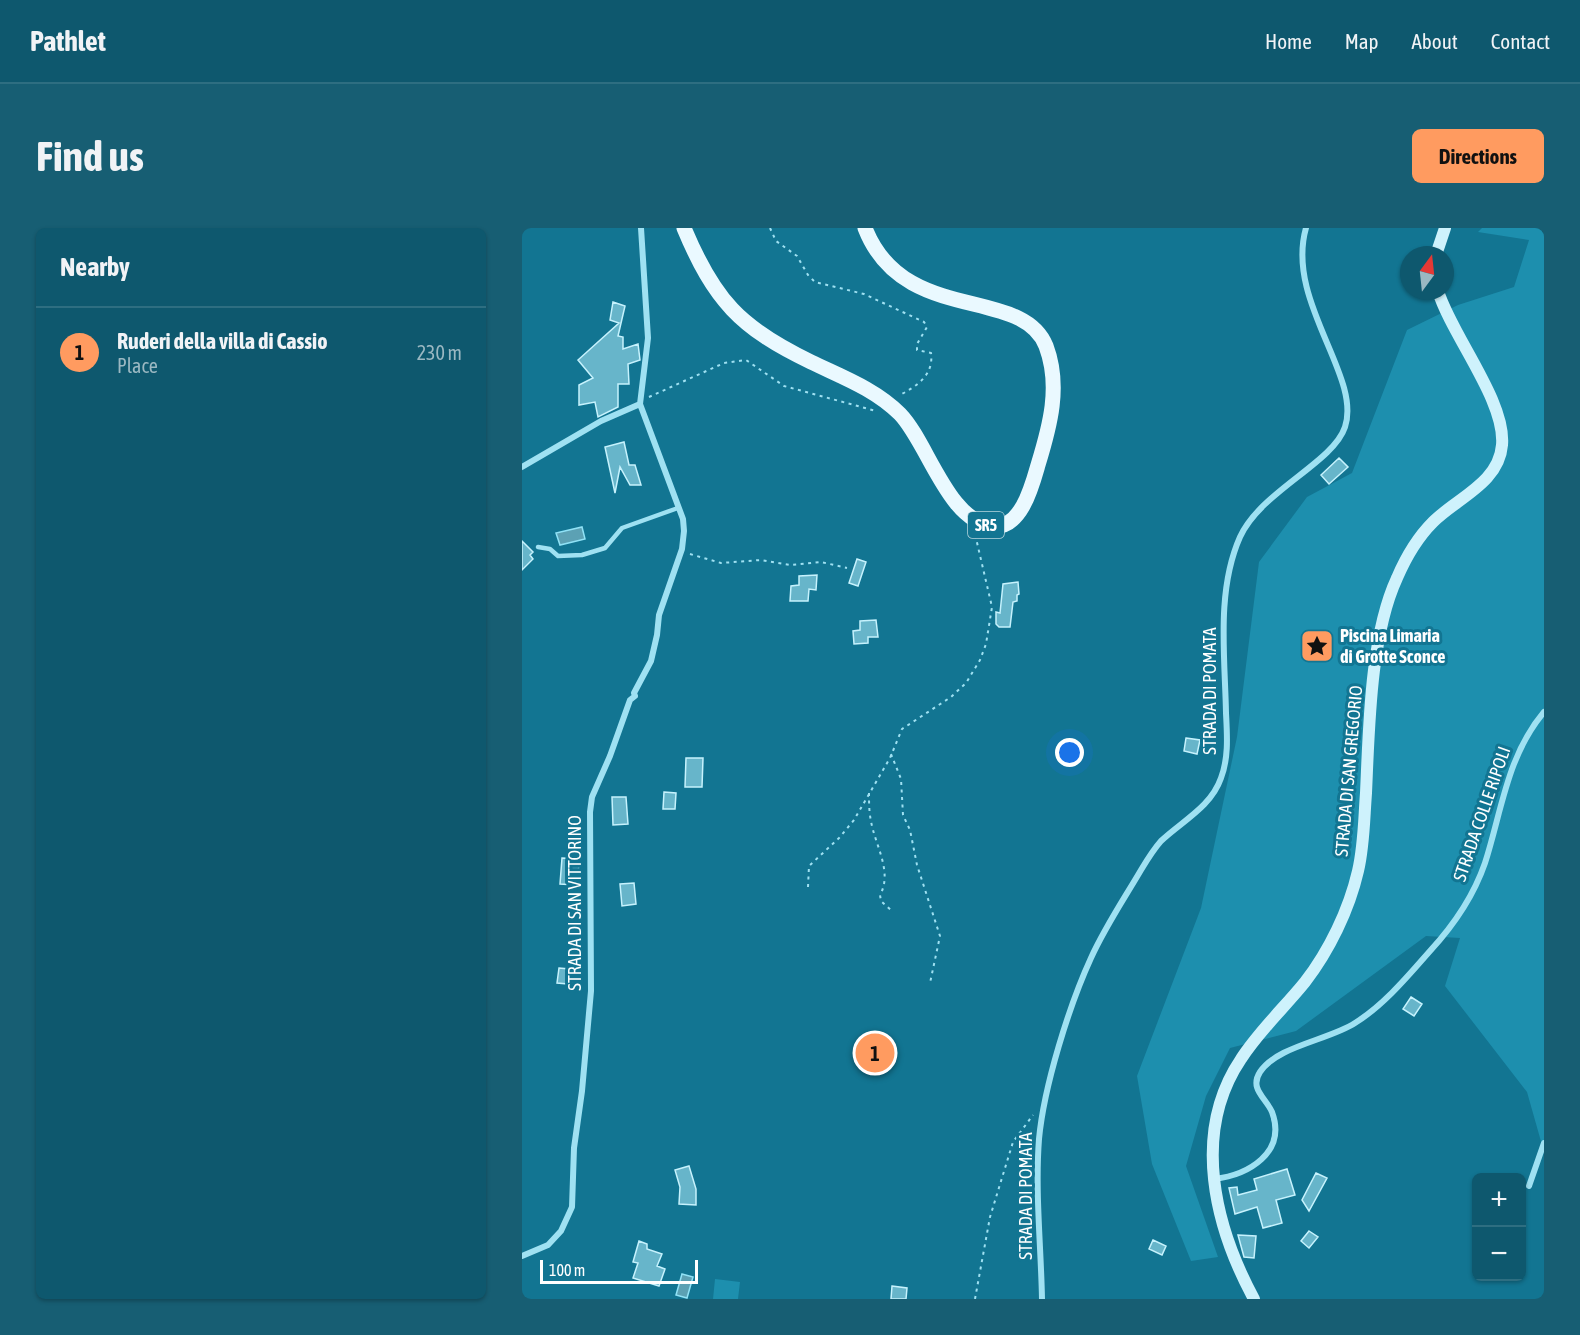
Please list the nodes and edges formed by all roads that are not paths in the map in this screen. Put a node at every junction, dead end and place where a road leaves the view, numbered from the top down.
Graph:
1 (640, 228) edge
2 (684, 228) edge
3 (866, 228) edge
4 (1306, 228) edge
5 (1445, 228) edge
6 (1439, 246) edge
7 (1442, 300) edge
8 (641, 402) junction
9 (522, 467) edge
10 (678, 508) junction
11 (538, 547) dead end
12 (1544, 712) edge
13 (1544, 1143) edge
14 (1214, 1179) junction
15 (1529, 1186) dead end
16 (522, 1256) edge
17 (1042, 1299) edge
18 (1254, 1299) edge

1 - 8 street, STRADA DI SAN VITTORINO
2 - 3 main road, SR5
4 - 17 street, STRADA DI POMATA
5 - 6 street
7 - 14 street, STRADA DI SAN GREGORIO
8 - 9 street
8 - 10 street, STRADA DI SAN VITTORINO
10 - 11 lane
10 - 16 street, STRADA DI SAN VITTORINO
12 - 14 street, STRADA COLLE RIPOLI
13 - 15 street
14 - 18 street, STRADA DI SAN GREGORIO

